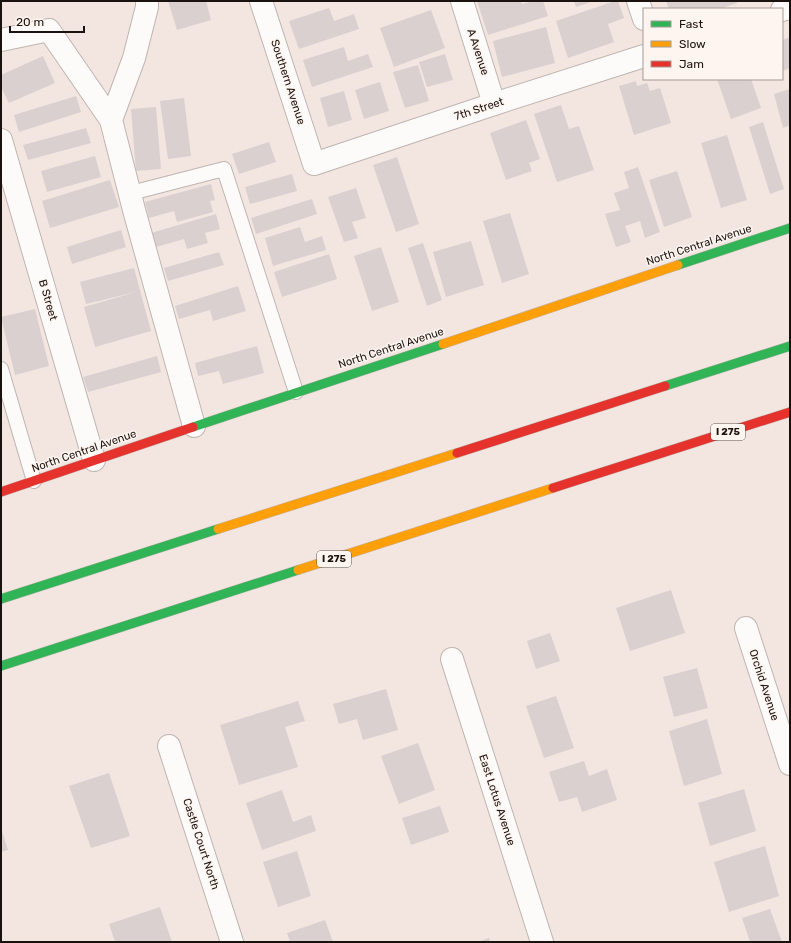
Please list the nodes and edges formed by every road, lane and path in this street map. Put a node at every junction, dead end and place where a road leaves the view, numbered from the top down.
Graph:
1 (147, 1) edge
2 (261, 1) edge
3 (462, 1) edge
4 (638, 1) edge
5 (643, 16) edge
6 (1, 40) edge
7 (643, 56) edge
8 (494, 104) junction
9 (111, 120) junction
10 (1, 140) edge
11 (314, 164) joint
12 (131, 193) junction
13 (790, 228) edge
14 (790, 346) edge
15 (1, 369) edge
16 (296, 392) junction
17 (790, 412) edge
18 (194, 426) junction
19 (94, 460) junction
20 (34, 481) junction
21 (1, 492) edge
22 (1, 598) edge
23 (746, 628) dead end
24 (452, 659) dead end
25 (1, 666) edge
26 (169, 746) dead end
27 (790, 764) edge
28 (232, 942) edge
29 (542, 942) edge

1 - 9 street
2 - 11 street, Southern Avenue
3 - 8 street, A Avenue
4 - 5 street
6 - 9 street
7 - 8 street, 7th Street
8 - 11 street, 7th Street
9 - 12 street
10 - 19 street, B Street
12 - 16 lane
12 - 18 street
13 - 16 main road, North Central Avenue
14 - 22 main road
15 - 20 lane
16 - 18 main road, North Central Avenue
17 - 25 main road, I 275
18 - 19 main road, North Central Avenue
19 - 20 main road, North Central Avenue
20 - 21 main road, North Central Avenue
23 - 27 street, Orchid Avenue
24 - 29 street, East Lotus Avenue
26 - 28 street, Castle Court North

